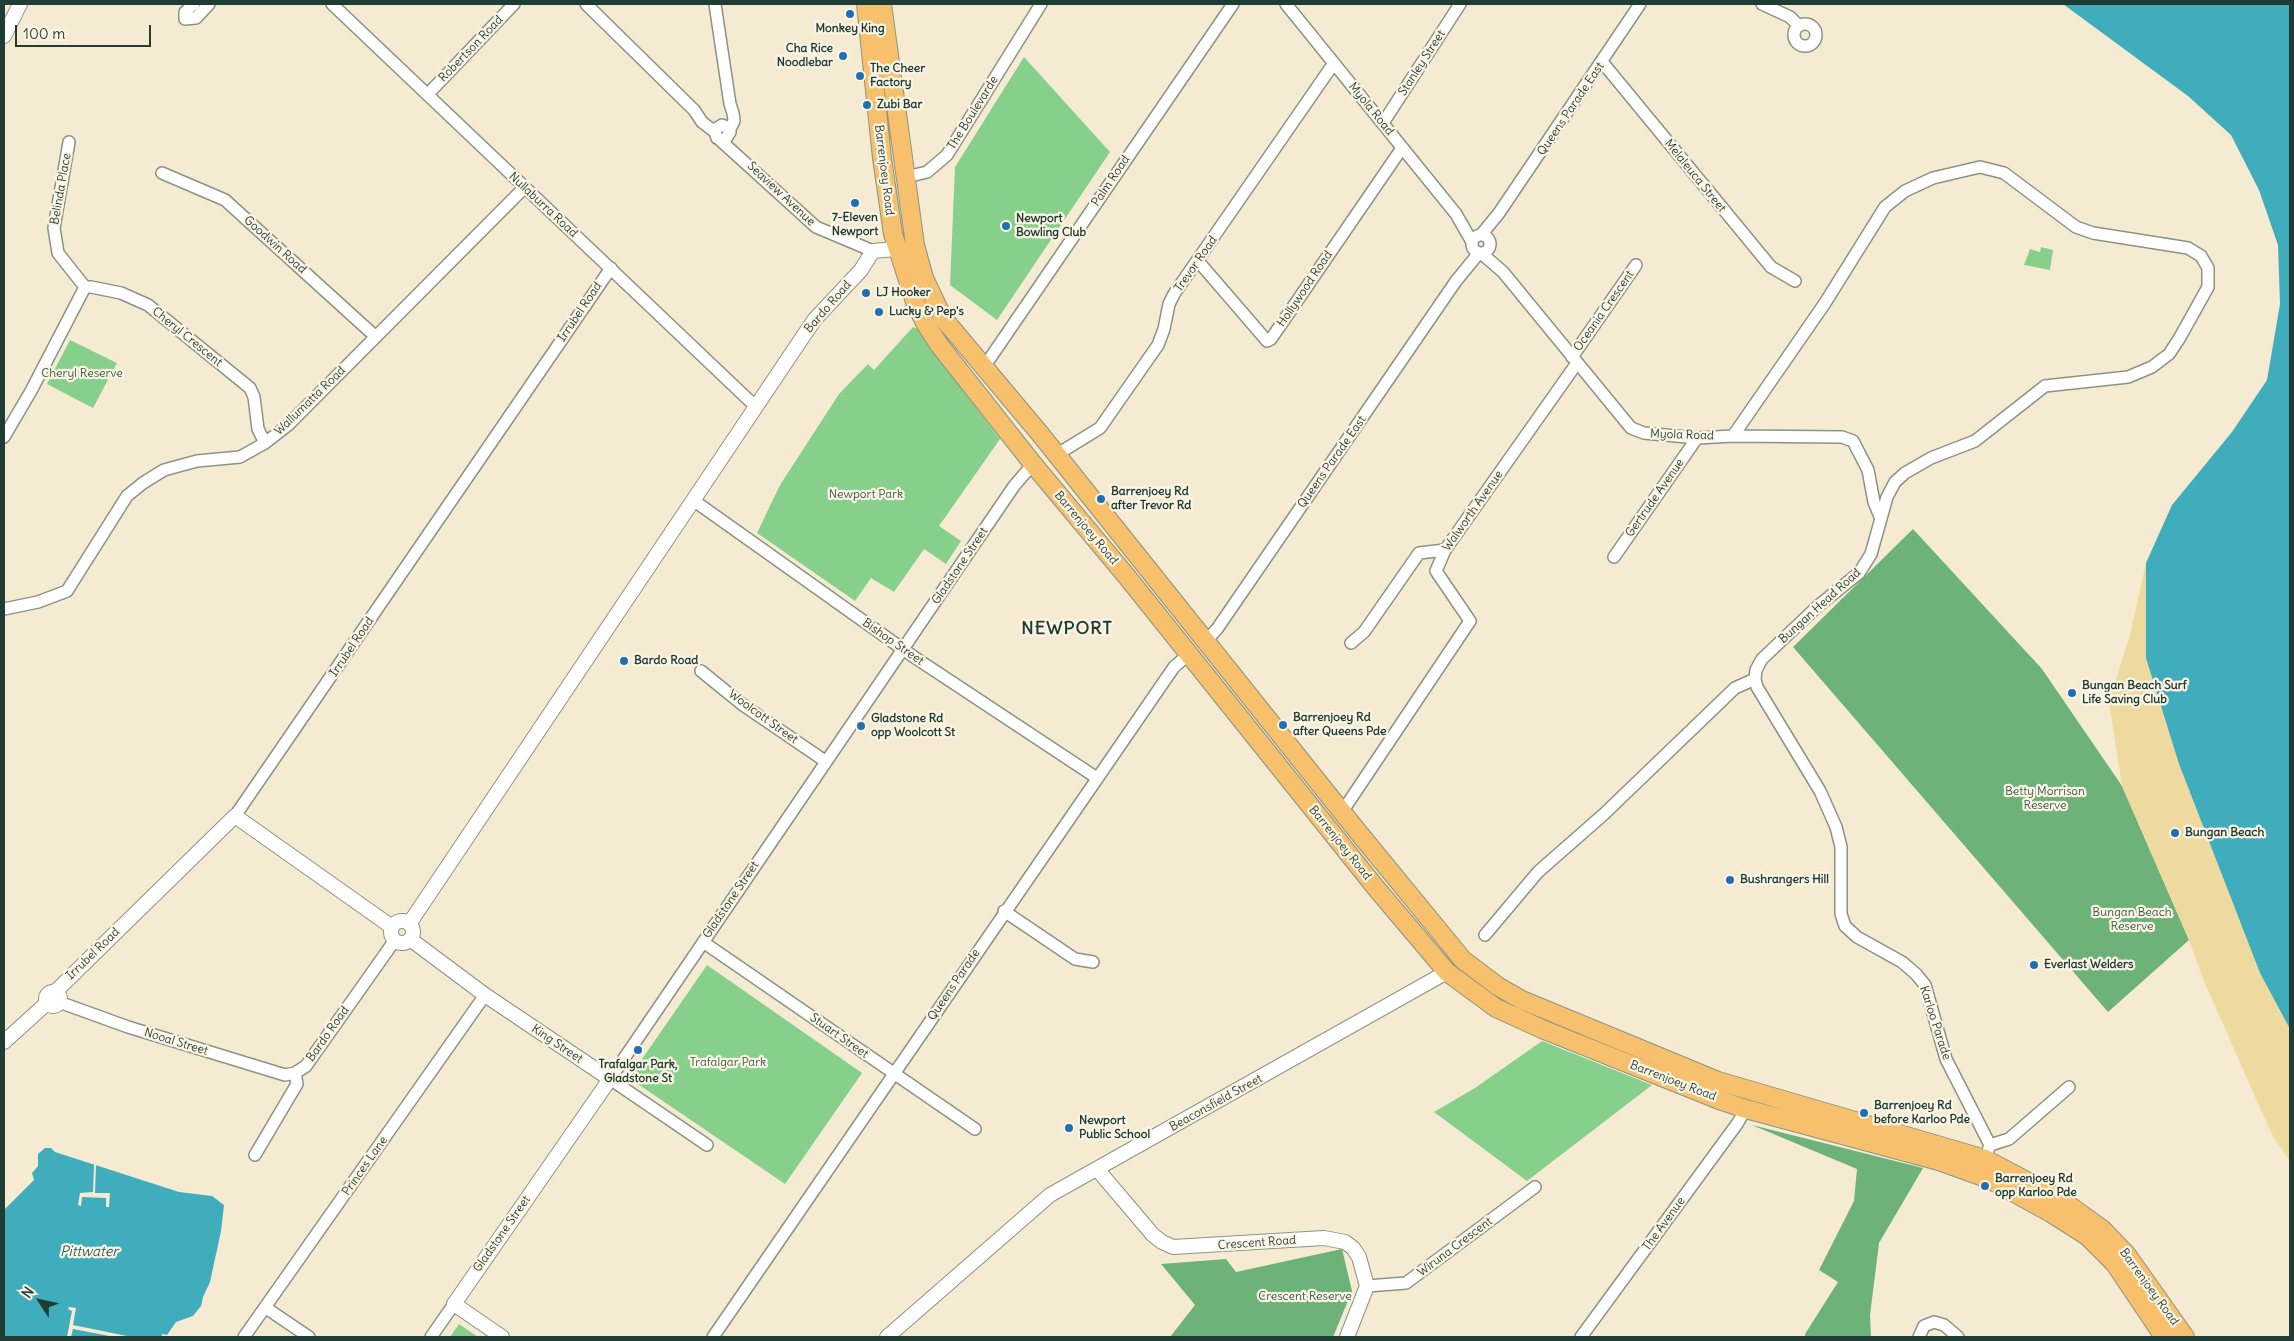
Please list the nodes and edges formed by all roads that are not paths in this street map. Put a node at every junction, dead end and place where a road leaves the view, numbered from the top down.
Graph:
1 (20, 4) edge
2 (194, 4) edge
3 (209, 4) edge
4 (332, 4) edge
5 (514, 4) edge
6 (586, 4) edge
7 (715, 4) edge
8 (866, 4) edge
9 (882, 4) edge
10 (1027, 4) edge
11 (1041, 4) edge
12 (1233, 4) edge
13 (1286, 4) edge
14 (1460, 4) edge
15 (1640, 4) edge
16 (1762, 4) edge
17 (1034, 14) junction
18 (1799, 26) dead end
19 (4, 36) edge
20 (1334, 63) junction
21 (1602, 63) junction
22 (428, 94) junction
23 (1383, 123) junction
24 (722, 132) junction
25 (70, 142) dead end
26 (1402, 148) junction
27 (882, 158) junction
28 (162, 173) dead end
29 (906, 177) junction
30 (524, 188) junction
31 (887, 197) junction
32 (915, 245) junction
33 (1481, 245) junction
34 (896, 249) junction
35 (872, 251) junction
36 (1198, 261) junction
37 (1636, 265) dead end
38 (611, 268) junction
39 (1795, 281) dead end
40 (86, 287) junction
41 (376, 337) junction
42 (1574, 360) junction
43 (984, 366) junction
44 (968, 380) junction
45 (756, 406) junction
46 (1733, 436) junction
47 (4, 438) edge
48 (1697, 438) junction
49 (265, 442) junction
50 (1056, 455) junction
51 (1033, 464) junction
52 (693, 500) junction
53 (1881, 519) junction
54 (1445, 550) junction
55 (1614, 558) dead end
56 (4, 609) edge
57 (1205, 642) junction
58 (1351, 643) dead end
59 (904, 649) junction
60 (1189, 654) junction
61 (701, 671) dead end
62 (1755, 679) junction
63 (825, 761) junction
64 (1097, 778) junction
65 (1342, 812) junction
66 (235, 816) junction
67 (1004, 911) junction
68 (410, 924) junction
69 (394, 933) junction
70 (1485, 935) dead end
71 (410, 939) junction
72 (703, 942) junction
73 (1464, 960) junction
74 (1093, 962) dead end
75 (1447, 972) junction
76 (485, 995) junction
77 (54, 999) junction
78 (4, 1042) edge
79 (295, 1073) junction
80 (894, 1074) junction
81 (610, 1079) junction
82 (2069, 1086) dead end
83 (1746, 1109) junction
84 (975, 1129) dead end
85 (707, 1145) dead end
86 (1988, 1152) junction
87 (255, 1155) dead end
88 (1097, 1169) junction
89 (1989, 1179) junction
90 (1535, 1187) dead end
91 (1367, 1286) junction
92 (454, 1304) junction
93 (266, 1308) junction
94 (244, 1337) edge
95 (309, 1337) edge
96 (431, 1337) edge
97 (502, 1337) edge
98 (712, 1337) edge
99 (887, 1337) edge
100 (1347, 1337) edge
101 (1581, 1337) edge
102 (1919, 1337) edge
103 (1958, 1337) edge
104 (2164, 1337) edge
105 (2185, 1337) edge

1 - 19 street
2 - 3 street
4 - 22 street, Nullaburra Road
5 - 22 street, Robertson Road
6 - 24 street, Seaview Avenue
7 - 24 street
8 - 27 main road, Barrenjoey Road
9 - 29 main road, Barrenjoey Road
10 - 17 street
11 - 17 street, The Boulevarde
12 - 43 street, Palm Road
13 - 20 street, Myola Road
14 - 23 street, Stanley Street
15 - 21 street, Queens Parade East
16 - 18 street
17 - 29 street, The Boulevarde
20 - 23 street, Myola Road
20 - 36 street, Trevor Road
21 - 33 street, Queens Parade East
21 - 39 street, Melaleuca Street
22 - 30 street, Nullaburra Road
23 - 26 street, Myola Road
24 - 35 street, Seaview Avenue
25 - 40 street, Belinda Place
26 - 33 street, Myola Road
26 - 36 street, Hollywood Road
27 - 29 main road
27 - 31 main road, Barrenjoey Road
28 - 41 street, Goodwin Road
29 - 31 main road
29 - 32 main road, Barrenjoey Road
30 - 38 street, Nullaburra Road
30 - 41 street, Wallumatta Road
31 - 34 main road, Barrenjoey Road
32 - 34 main road
32 - 43 main road, Barrenjoey Road
33 - 42 street, Myola Road
33 - 57 street, Queens Parade East
34 - 35 street
34 - 44 main road, Barrenjoey Road
35 - 45 street, Bardo Road
36 - 50 street, Trevor Road
37 - 42 street, Oceania Crescent
38 - 45 street, Nullaburra Road
38 - 66 street, Irrubel Road
40 - 47 street
40 - 49 street, Cheryl Crescent
41 - 49 street, Wallumatta Road
42 - 48 street, Myola Road
42 - 54 street, Walworth Avenue
43 - 44 main road, Palm Road
43 - 50 main road, Barrenjoey Road
44 - 51 main road, Barrenjoey Road
45 - 52 street, Bardo Road
46 - 48 street, Myola Road
46 - 53 street, Myola Road
46 - 53 street, Bungan Head Road
48 - 55 street, Gertrude Avenue
49 - 56 street, Wallumatta Road
50 - 51 main road
50 - 57 main road, Barrenjoey Road
51 - 59 street, Gladstone Street
51 - 60 main road, Barrenjoey Road
52 - 59 street, Bishop Street
52 - 68 street, Bardo Road
53 - 62 street, Bungan Head Road
54 - 58 street
54 - 65 street, Walworth Avenue
57 - 60 main road, Queens Parade
57 - 65 main road, Barrenjoey Road
59 - 63 street, Gladstone Street
59 - 64 street, Bishop Street
60 - 64 street, Queens Parade
60 - 75 main road, Barrenjoey Road
61 - 63 street, Woolcott Street
62 - 70 street
62 - 86 street, Karloo Parade
63 - 72 street, Gladstone Street
64 - 67 street, Queens Parade
65 - 73 main road, Barrenjoey Road
66 - 69 street
66 - 77 street, Irrubel Road
67 - 74 street
67 - 80 street, Queens Parade
68 - 69 street
68 - 71 street
69 - 71 street
69 - 79 street, Bardo Road
71 - 76 street, King Street
72 - 80 street, Stuart Street
72 - 81 street, Gladstone Street
73 - 75 main road, Beaconsfield Street
73 - 86 main road, Barrenjoey Road
75 - 83 main road, Barrenjoey Road
75 - 88 street, Beaconsfield Street
76 - 81 street, King Street
76 - 93 street, Princes Lane
77 - 78 street, Irrubel Road
77 - 79 street, Nooal Street
79 - 87 street
80 - 84 street, Stuart Street
80 - 98 street, Queens Parade
81 - 85 street, King Street
81 - 92 street, Gladstone Street
82 - 86 street
83 - 89 main road, Barrenjoey Road
83 - 101 street, The Avenue
86 - 89 main road, Karloo Parade
86 - 105 main road, Barrenjoey Road
88 - 91 street, Crescent Road
88 - 99 street, Beaconsfield Street
89 - 104 main road, Barrenjoey Road
90 - 91 street, Wiruna Crescent
91 - 100 street
92 - 96 street, Gladstone Street
92 - 97 street
93 - 94 street, Princes Lane
93 - 95 street
102 - 103 street

